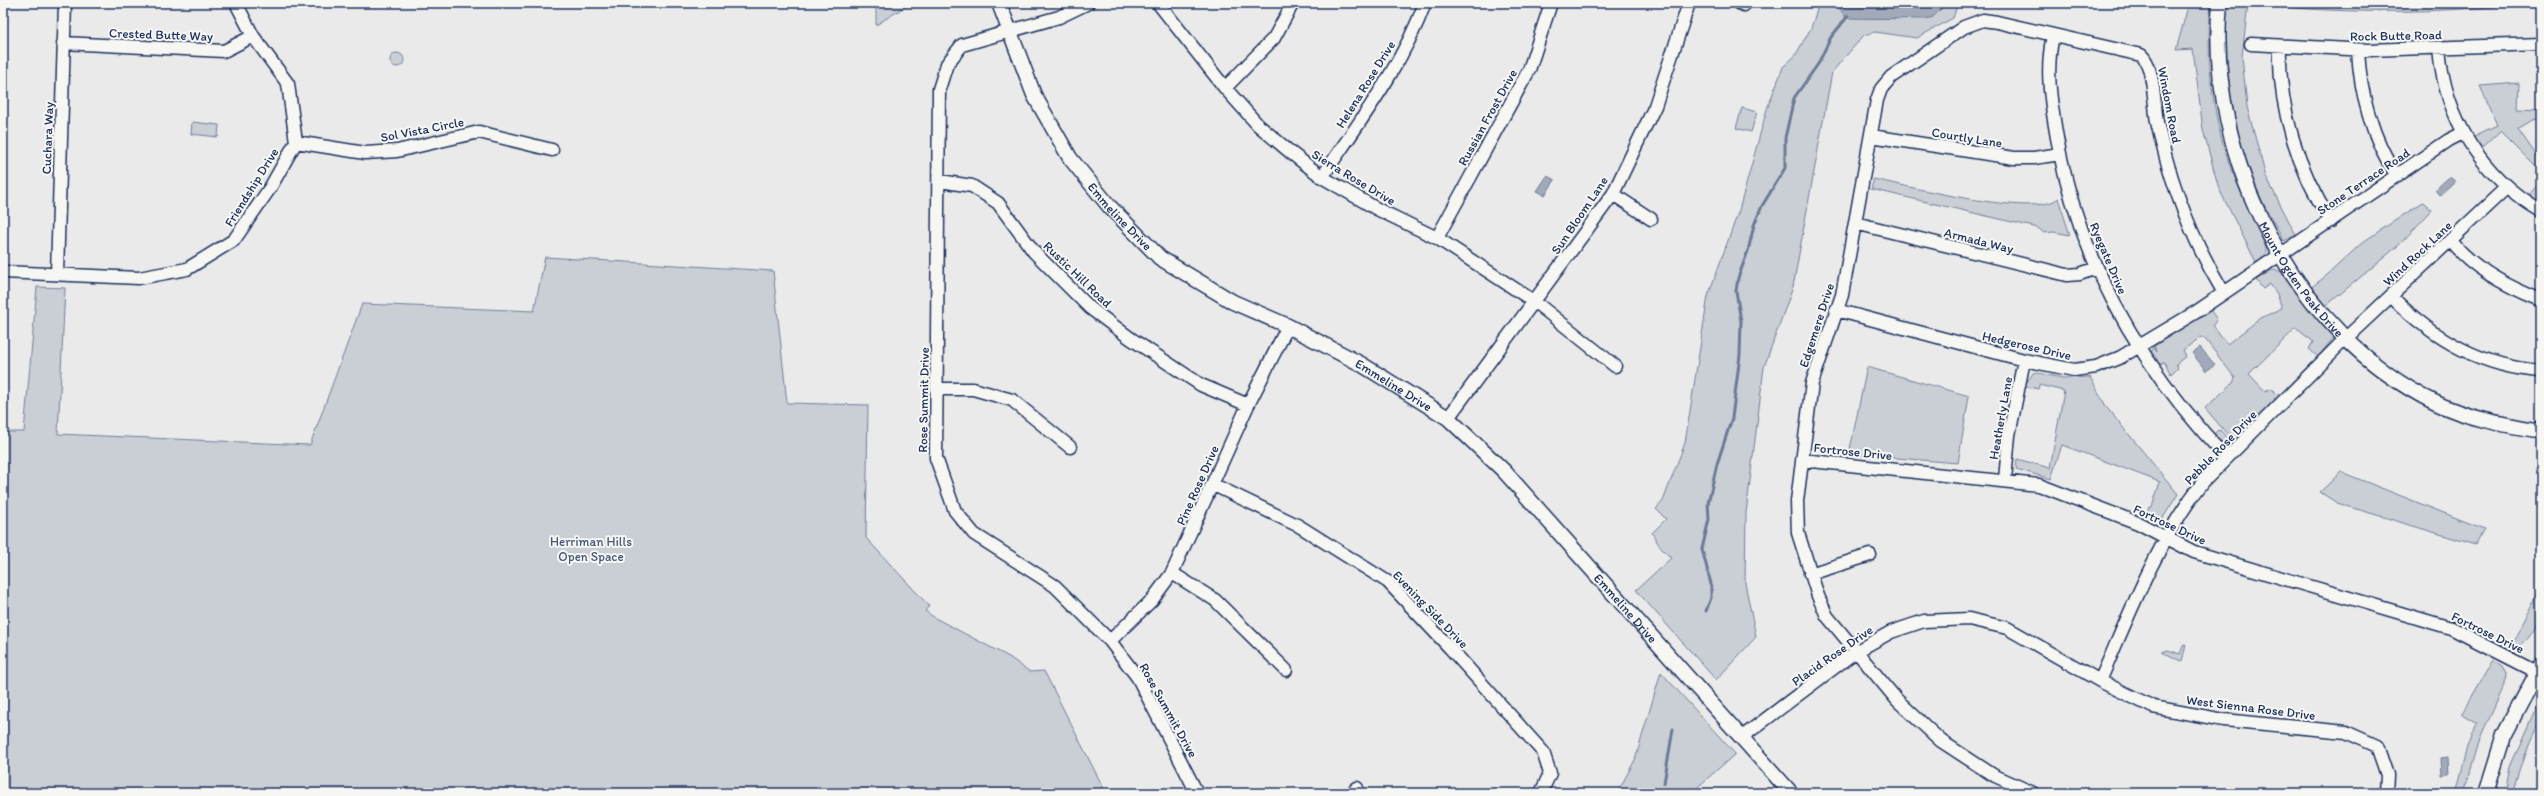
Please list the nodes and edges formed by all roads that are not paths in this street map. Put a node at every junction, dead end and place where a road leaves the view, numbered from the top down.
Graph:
1 (65, 3) edge
2 (236, 3) edge
3 (999, 3) edge
4 (1088, 3) edge
5 (1158, 3) edge
6 (1293, 3) edge
7 (1425, 3) edge
8 (1551, 3) edge
9 (1689, 3) edge
10 (2220, 3) edge
11 (1979, 21) joint
12 (1008, 30) junction
13 (254, 36) junction
14 (2053, 36) junction
15 (64, 43) junction
16 (2251, 44) dead end
17 (2541, 44) edge
18 (2280, 47) junction
19 (2439, 48) junction
20 (2358, 50) junction
21 (1225, 88) junction
22 (2463, 133) junction
23 (1871, 136) junction
24 (296, 142) junction
25 (552, 150) dead end
26 (2060, 154) junction
27 (2397, 176) junction
28 (1322, 177) junction
29 (940, 181) junction
30 (2507, 187) junction
31 (1613, 194) junction
32 (2541, 211) edge
33 (1651, 219) dead end
34 (2331, 221) junction
35 (1855, 223) junction
36 (1437, 238) junction
37 (2451, 241) junction
38 (2281, 255) junction
39 (2096, 268) junction
40 (3, 272) edge
41 (56, 274) junction
42 (2224, 293) junction
43 (2391, 296) junction
44 (2541, 300) edge
45 (1535, 302) junction
46 (1836, 310) junction
47 (1288, 326) junction
48 (2346, 338) junction
49 (2139, 347) junction
50 (2024, 360) junction
51 (1615, 366) dead end
52 (2541, 371) edge
53 (937, 389) junction
54 (1248, 405) junction
55 (1448, 418) junction
56 (2541, 432) edge
57 (1070, 447) dead end
58 (2226, 458) junction
59 (1802, 460) junction
60 (2004, 480) junction
61 (1214, 484) junction
62 (2166, 538) junction
63 (1870, 555) dead end
64 (1172, 573) junction
65 (1810, 574) junction
66 (1110, 641) junction
67 (1855, 652) junction
68 (2539, 668) edge
69 (1286, 670) dead end
70 (2100, 682) junction
71 (1742, 737) junction
72 (1198, 793) edge
73 (1541, 793) edge
74 (1791, 793) edge
75 (2033, 793) edge
76 (2386, 793) edge
77 (2486, 793) edge

1 - 15 street, Cuchara Way
2 - 13 street, Friendship Drive
3 - 12 street, Emmeline Drive
4 - 12 street, Rose Summit Drive
5 - 21 street, Sierra Rose Drive
6 - 21 street
7 - 28 street, Helena Rose Drive
8 - 36 street, Russian Frost Drive
9 - 31 street, Sun Bloom Lane
10 - 38 street, Mount Ogden Peak Drive
11 - 14 street, Windom Road
11 - 23 street, Edgemere Drive
12 - 29 street, Rose Summit Drive
12 - 47 street, Emmeline Drive
13 - 15 street, Crested Butte Way
13 - 24 street, Friendship Drive
14 - 26 street, Ryegate Drive
14 - 42 street, Windom Road
15 - 41 street, Cuchara Way
16 - 18 street, Rock Butte Road
17 - 19 street, Rock Butte Road
18 - 20 street, Rock Butte Road
18 - 34 street
19 - 20 street, Rock Butte Road
19 - 22 street
20 - 27 street
21 - 28 street, Sierra Rose Drive
22 - 27 street, Stone Terrace Road
22 - 30 street
23 - 26 street, Courtly Lane
23 - 35 street, Edgemere Drive
24 - 25 street, Sol Vista Circle
24 - 41 street, Friendship Drive
26 - 39 street, Ryegate Drive
27 - 34 street, Stone Terrace Road
28 - 36 street, Sierra Rose Drive
29 - 53 street, Rose Summit Drive
29 - 54 street, Rustic Hill Road
30 - 32 street
30 - 37 street, Wind Rock Lane
31 - 33 street
31 - 45 street, Sun Bloom Lane
34 - 38 street, Stone Terrace Road
35 - 39 street, Armada Way
35 - 46 street, Edgemere Drive
36 - 45 street, Sierra Rose Drive
37 - 43 street, Wind Rock Lane
37 - 44 street
38 - 42 street, Hedgerose Drive
38 - 48 street, Mount Ogden Peak Drive
39 - 49 street, Ryegate Drive
40 - 41 street, Friendship Drive
42 - 49 street, Hedgerose Drive
43 - 48 street, Wind Rock Lane
43 - 52 street
45 - 51 street, Sierra Rose Drive
45 - 55 street, Sun Bloom Lane
46 - 50 street, Hedgerose Drive
46 - 59 street, Edgemere Drive
47 - 54 street, Pine Rose Drive
47 - 55 street, Emmeline Drive
48 - 56 street, Mount Ogden Peak Drive
48 - 58 street, Pebble Rose Drive
49 - 50 street, Hedgerose Drive
49 - 58 street, Ryegate Drive
50 - 60 street, Heatherly Lane
53 - 57 street
53 - 66 street, Rose Summit Drive
54 - 61 street, Pine Rose Drive
55 - 71 street, Emmeline Drive
58 - 62 street, Pebble Rose Drive
59 - 60 street, Fortrose Drive
59 - 65 street, Edgemere Drive
60 - 62 street, Fortrose Drive
61 - 64 street, Pine Rose Drive
61 - 73 street, Evening Side Drive
62 - 68 street, Fortrose Drive
62 - 70 street, Pebble Rose Drive
63 - 65 street
64 - 66 street, Pine Rose Drive
64 - 69 street
65 - 67 street, Edgemere Drive
66 - 72 street, Rose Summit Drive
67 - 70 street, Placid Rose Drive
67 - 71 street, Placid Rose Drive
67 - 75 street, Edgemere Drive
68 - 77 street
70 - 76 street, West Sienna Rose Drive
71 - 74 street, Emmeline Drive

